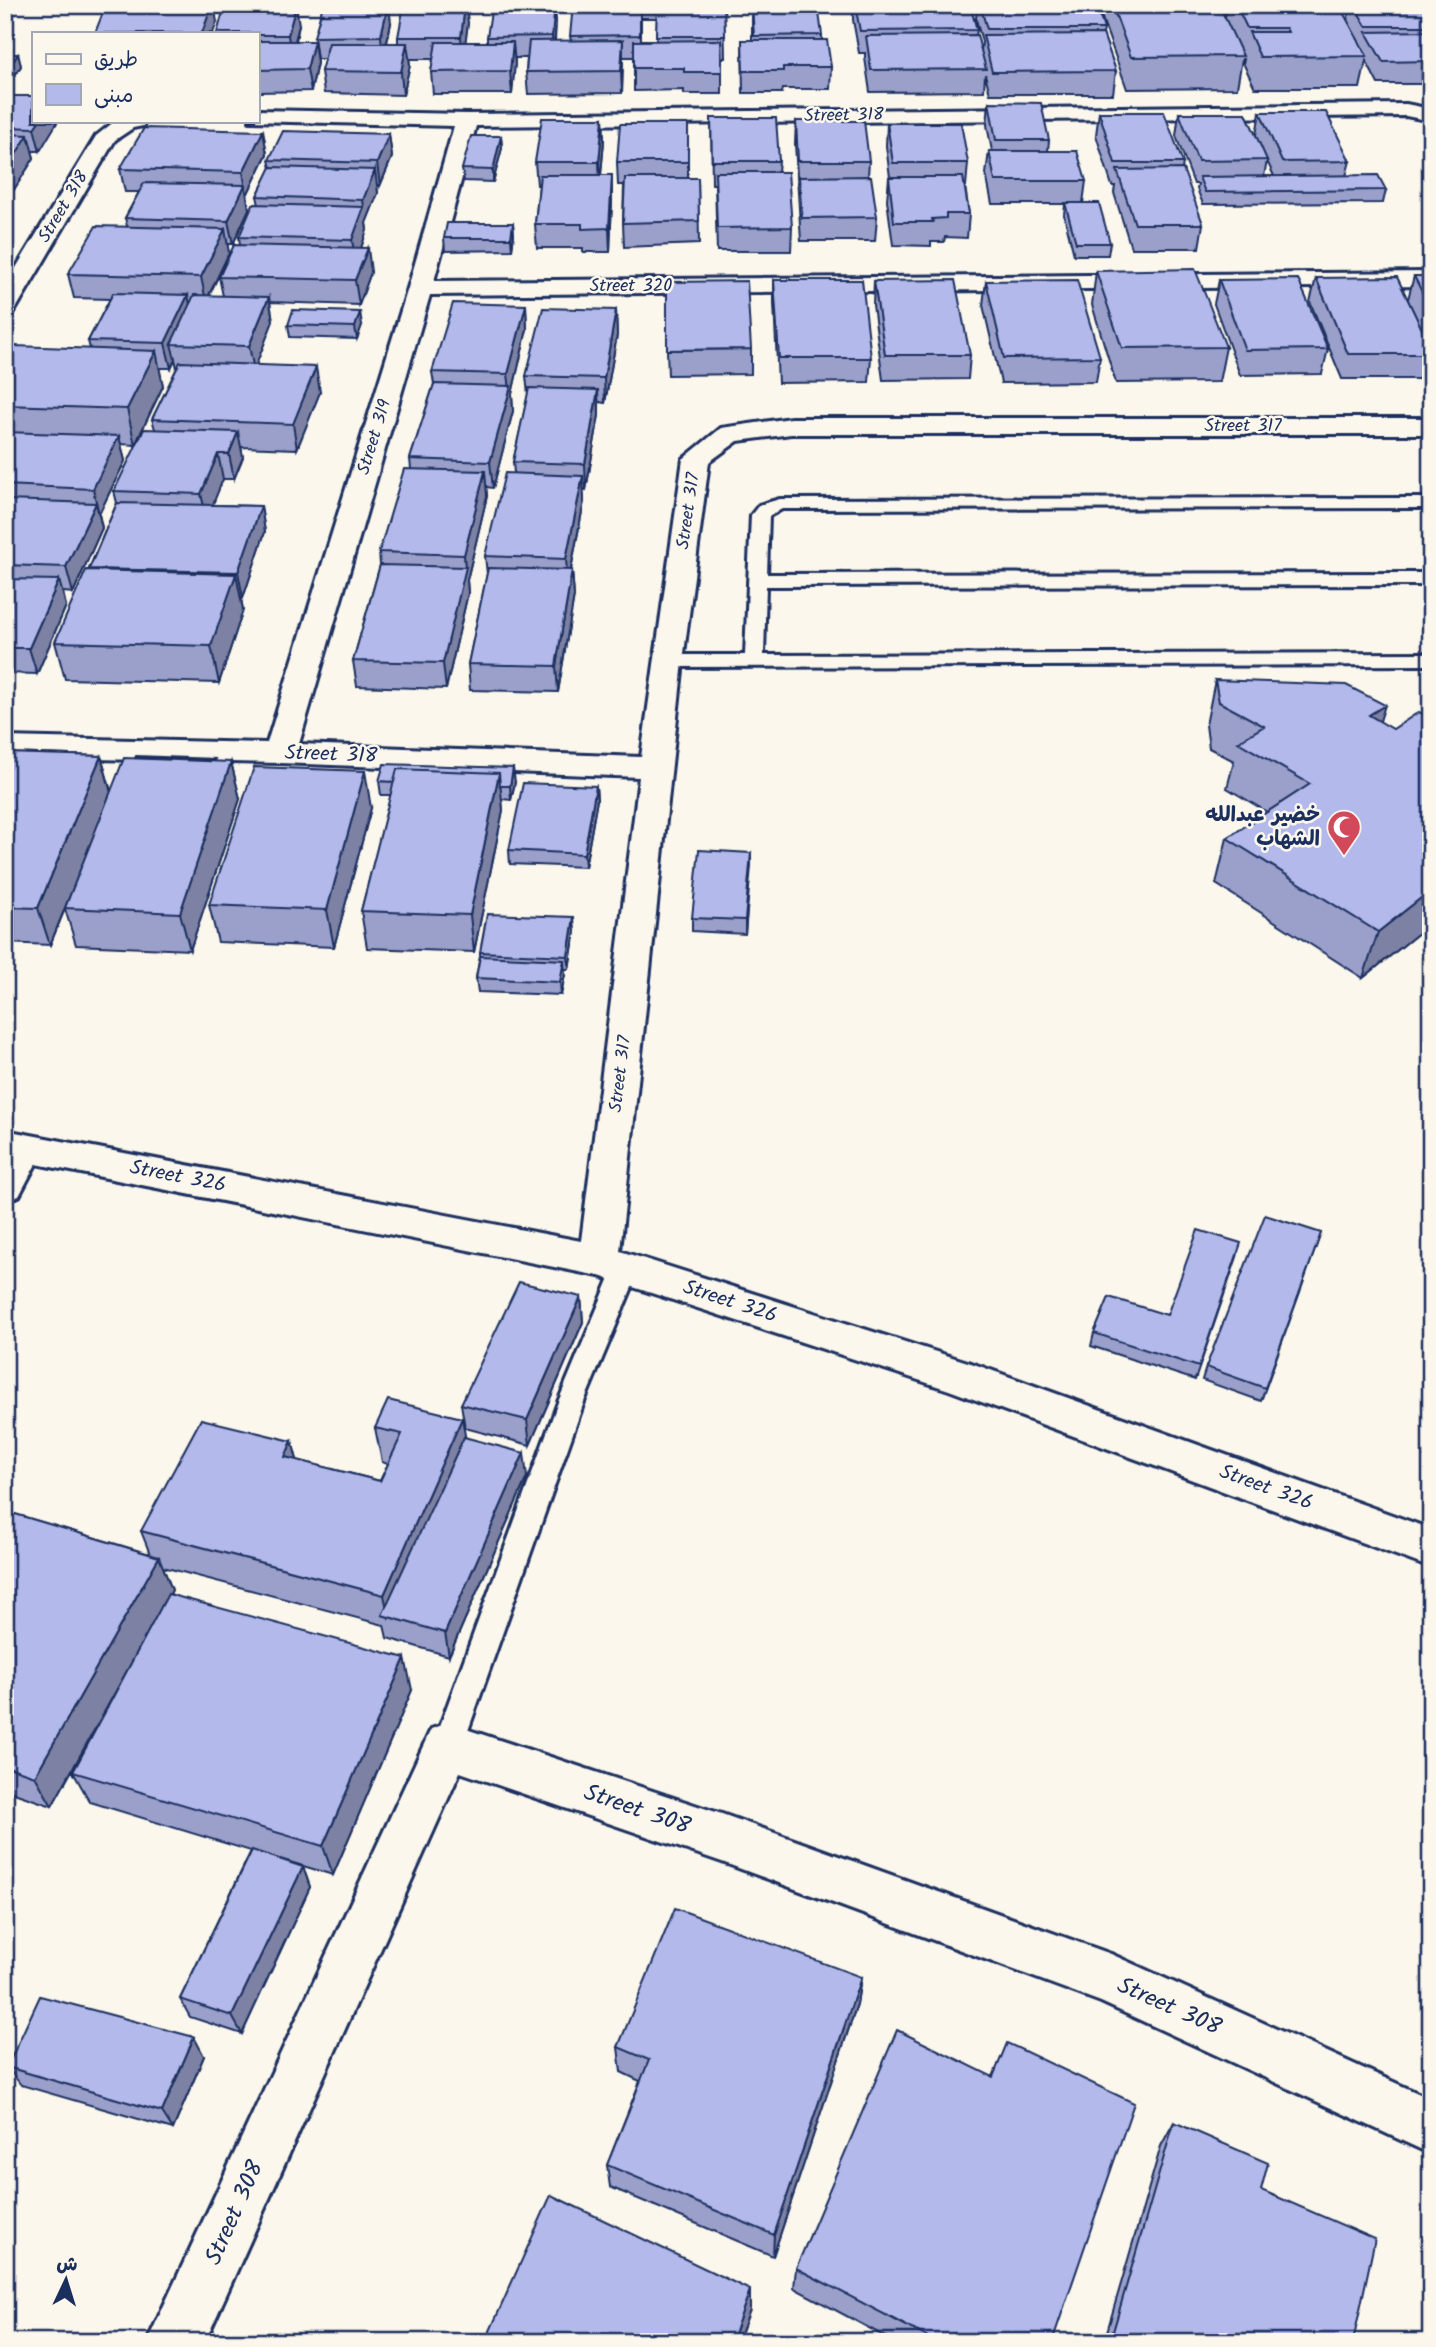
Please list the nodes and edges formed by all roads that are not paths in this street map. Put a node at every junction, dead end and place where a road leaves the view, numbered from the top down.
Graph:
1 (1431, 115) edge
2 (259, 116) edge
3 (467, 120) junction
4 (127, 122) edge
5 (1431, 279) edge
6 (420, 288) junction
7 (5, 307) edge
8 (1431, 426) edge
9 (1431, 503) edge
10 (1431, 579) edge
11 (759, 580) junction
12 (1431, 659) edge
13 (754, 660) junction
14 (668, 661) junction
15 (5, 747) edge
16 (280, 753) junction
17 (657, 768) junction
18 (16, 1145) edge
19 (5, 1186) edge
20 (613, 1264) junction
21 (1431, 1549) edge
22 (448, 1745) junction
23 (1431, 2127) edge
24 (176, 2342) edge

1 - 3 street, Street 318
2 - 3 street, Street 318
3 - 6 street, Street 319
4 - 7 street, Street 318
5 - 6 street, Street 320
6 - 16 street, Street 319
8 - 14 street, Street 317
9 - 11 lane
10 - 11 lane
11 - 13 lane
12 - 13 lane
13 - 14 lane
14 - 17 street, Street 317
15 - 16 street, Street 318
16 - 17 street, Street 318
17 - 20 street, Street 317
18 - 19 street
18 - 20 street, Street 326
20 - 21 street, Street 326
20 - 22 lane
22 - 23 street, Street 308
22 - 24 street, Street 308

